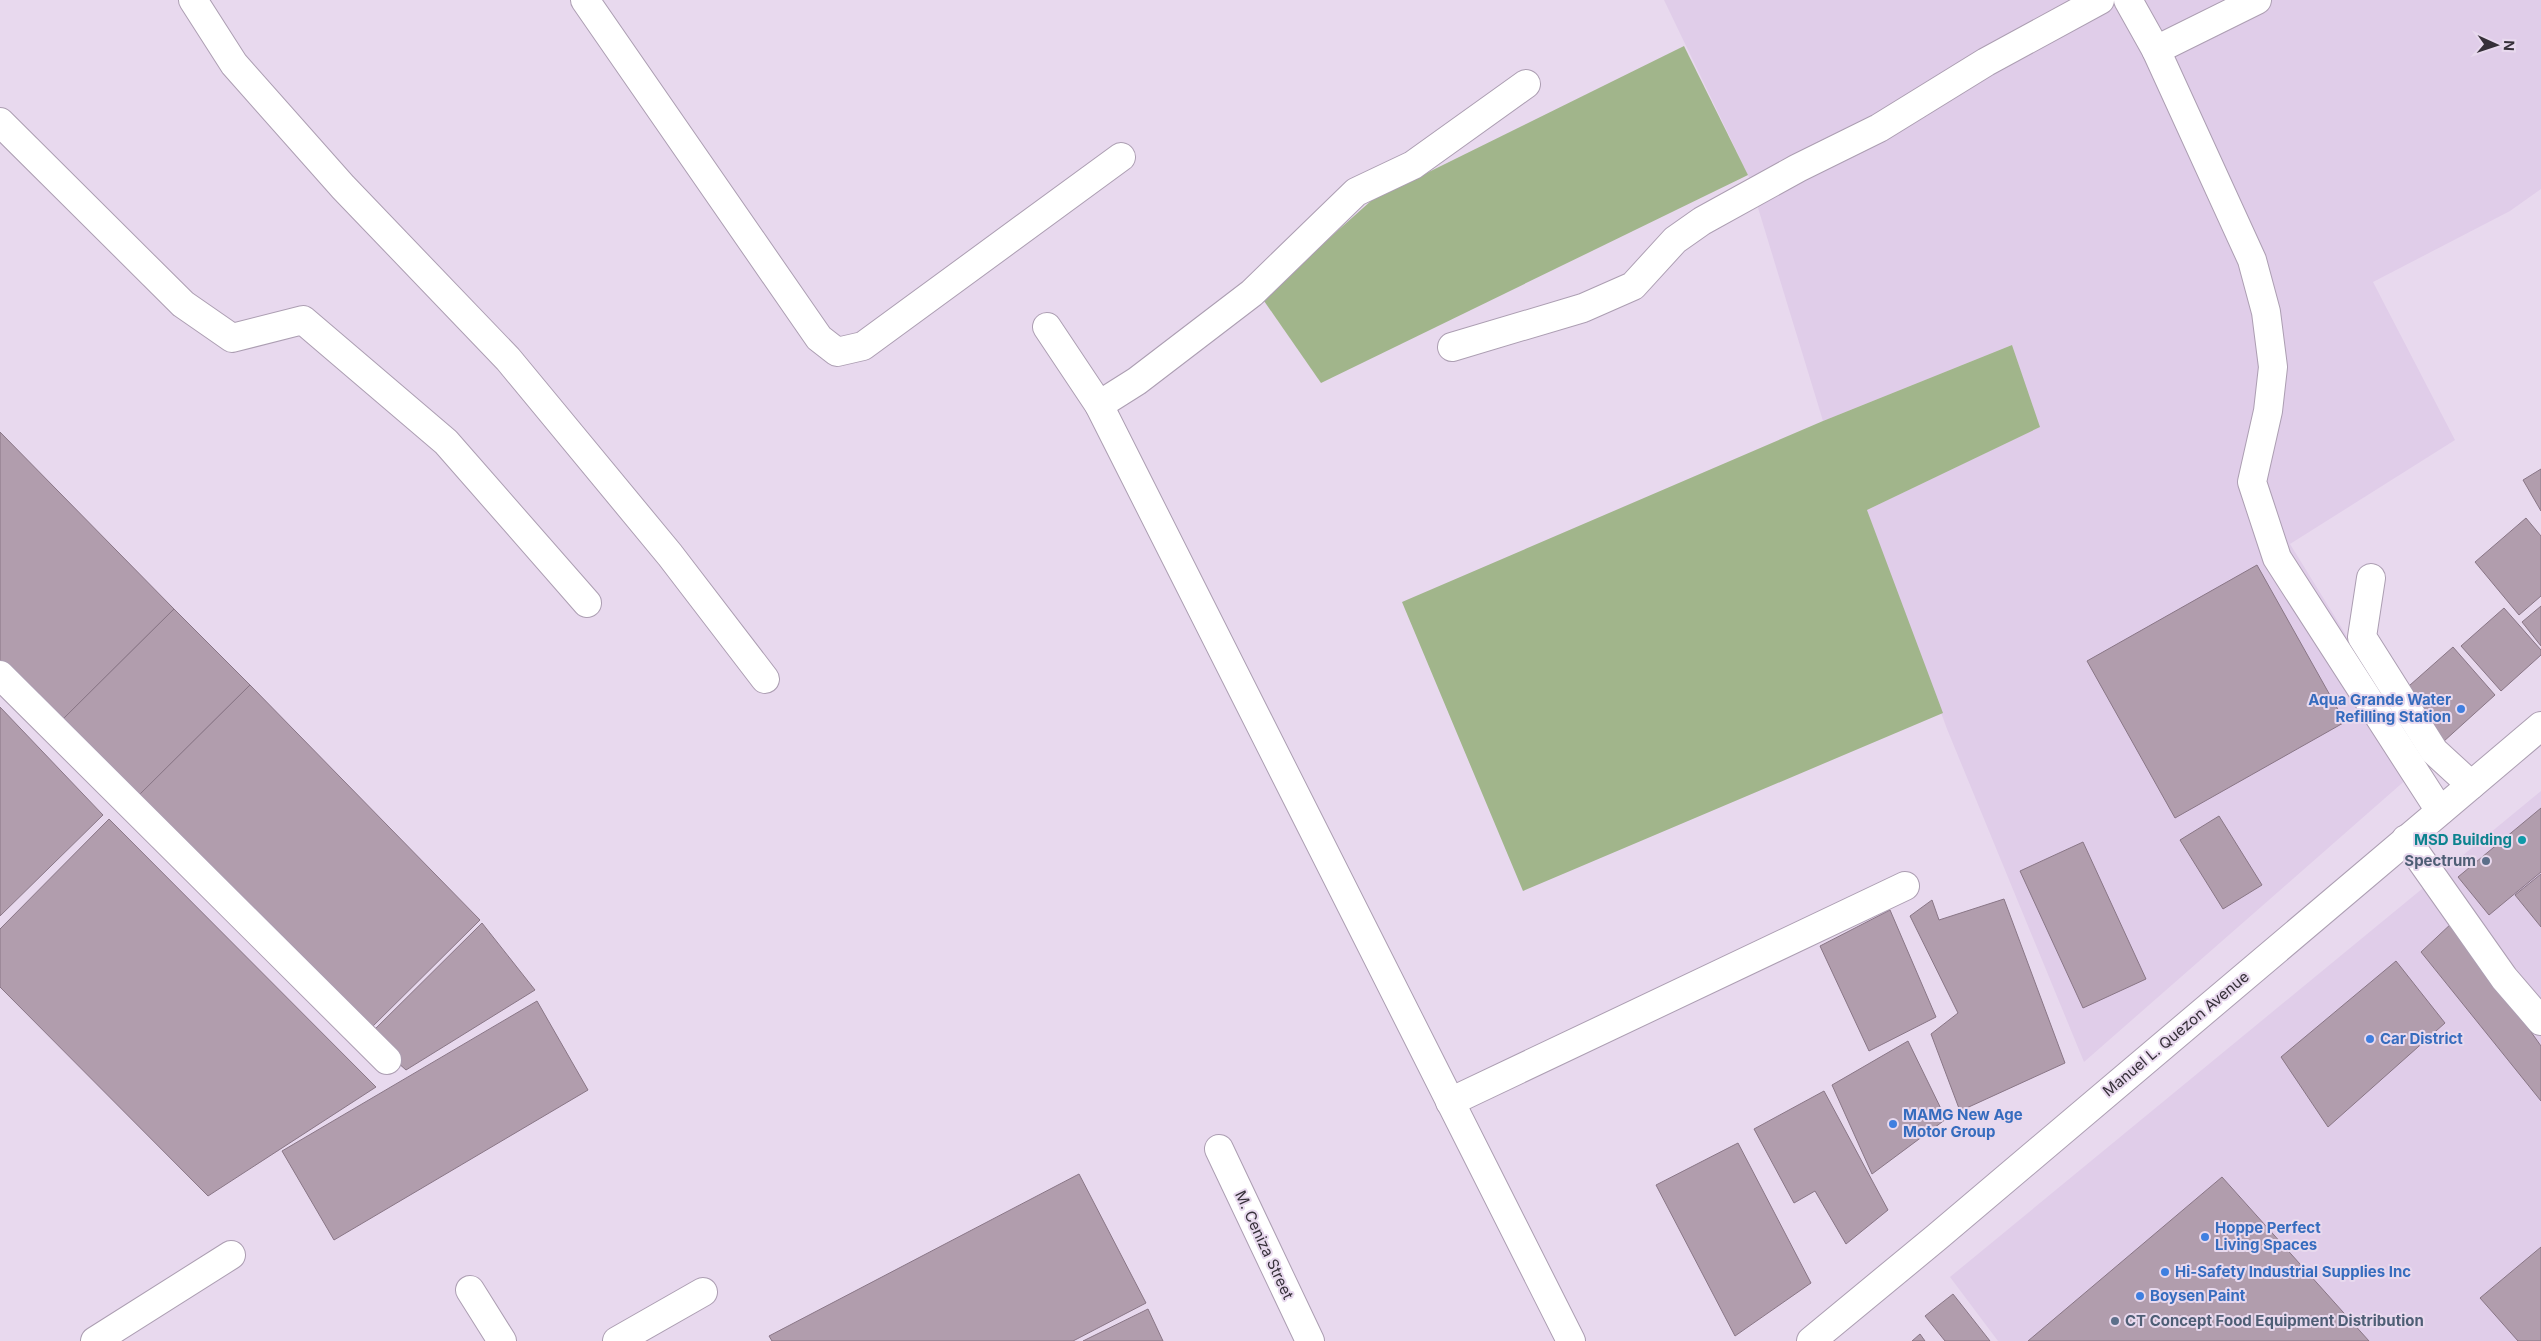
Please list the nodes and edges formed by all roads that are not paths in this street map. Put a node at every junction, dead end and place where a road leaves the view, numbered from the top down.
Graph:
1 (193, 0) edge
2 (585, 0) edge
3 (2100, 0) edge
4 (2128, 0) edge
5 (2257, 0) edge
6 (2156, 50) junction
7 (1526, 84) dead end
8 (0, 122) edge
9 (1121, 157) dead end
10 (1047, 327) dead end
11 (1452, 347) dead end
12 (1099, 405) junction
13 (2371, 578) dead end
14 (587, 603) dead end
15 (0, 675) edge
16 (764, 679) dead end
17 (2541, 726) edge
18 (2471, 785) junction
19 (2440, 811) junction
20 (2406, 839) junction
21 (1905, 886) dead end
22 (2541, 1022) edge
23 (387, 1060) dead end
24 (1450, 1102) junction
25 (1218, 1149) dead end
26 (231, 1255) dead end
27 (470, 1290) dead end
28 (703, 1292) dead end
29 (95, 1341) edge
30 (502, 1341) edge
31 (617, 1341) edge
32 (1310, 1341) edge
33 (1571, 1341) edge
34 (1810, 1341) edge

1 - 16 street
2 - 9 street
3 - 11 street
4 - 6 street
5 - 6 street
6 - 19 street
7 - 12 street
8 - 14 street
10 - 12 street
12 - 24 street
13 - 18 street
15 - 23 street
17 - 18 street, Manuel L. Quezon Avenue
18 - 19 street, Manuel L. Quezon Avenue
19 - 20 street, Manuel L. Quezon Avenue
20 - 22 street
20 - 34 street, Manuel L. Quezon Avenue
21 - 24 street
24 - 33 street
25 - 32 street, M. Ceniza Street
26 - 29 street
27 - 30 street
28 - 31 street

